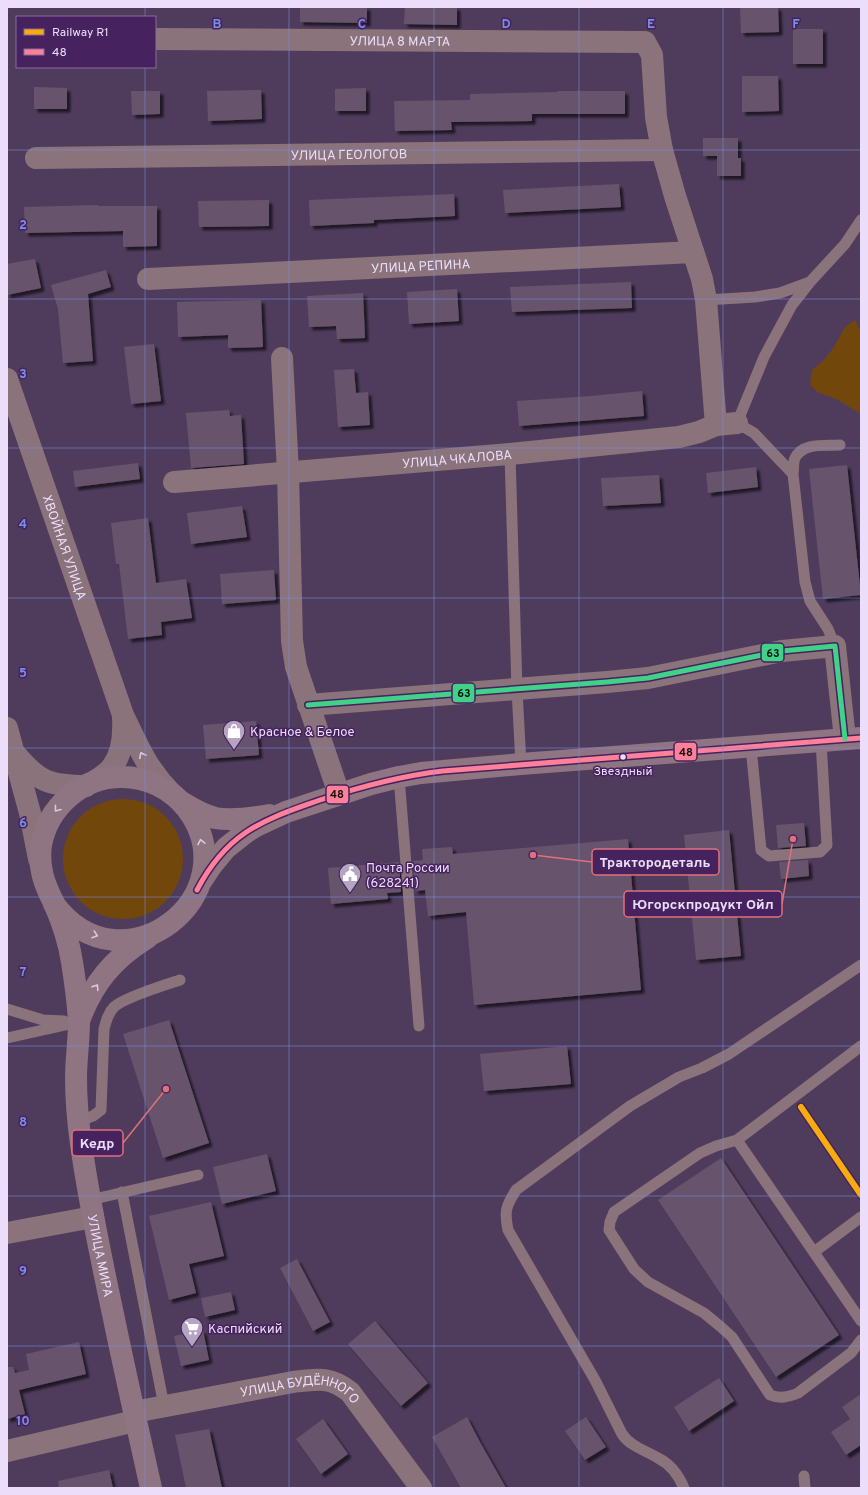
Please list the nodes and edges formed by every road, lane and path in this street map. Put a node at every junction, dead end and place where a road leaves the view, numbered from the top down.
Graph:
1 (156, 39) edge
2 (662, 150) junction
3 (36, 158) dead end
4 (861, 220) edge
5 (693, 252) junction
6 (148, 279) dead end
7 (810, 282) junction
8 (706, 300) junction
9 (282, 358) dead end
10 (7, 379) edge
11 (738, 423) junction
12 (716, 425) junction
13 (840, 445) dead end
14 (510, 454) junction
15 (288, 472) junction
16 (794, 474) junction
17 (174, 482) dead end
18 (835, 646) junction
19 (517, 690) junction
20 (308, 705) junction
21 (123, 715) junction
22 (7, 728) edge
23 (853, 739) edge
24 (821, 741) junction
25 (752, 747) junction
26 (15, 754) junction
27 (521, 764) junction
28 (399, 778) junction
29 (90, 784) junction
30 (339, 794) junction
31 (177, 798) junction
32 (286, 812) junction
33 (40, 863) junction
34 (197, 890) junction
35 (54, 904) junction
36 (163, 929) junction
37 (861, 965) edge
38 (180, 980) dead end
39 (7, 1009) edge
40 (79, 1022) junction
41 (419, 1026) dead end
42 (7, 1038) edge
43 (861, 1046) edge
44 (78, 1121) junction
45 (737, 1140) junction
46 (198, 1175) dead end
47 (122, 1192) junction
48 (92, 1208) junction
49 (861, 1217) edge
50 (7, 1233) edge
51 (814, 1252) junction
52 (861, 1321) edge
53 (861, 1340) edge
54 (164, 1406) junction
55 (135, 1416) junction
56 (7, 1451) edge
57 (804, 1476) dead end
58 (151, 1488) edge
59 (421, 1488) edge
60 (684, 1488) edge
61 (804, 1488) edge

1 - 2 street, УЛИЦА 8 МАРТА
2 - 3 street, УЛИЦА ГЕОЛОГОВ
2 - 5 street
4 - 7 lane
5 - 6 street, УЛИЦА РЕПИНА
5 - 8 street
7 - 8 lane
7 - 11 lane
8 - 12 street
9 - 15 street
10 - 21 street, ХВОЙНАЯ УЛИЦА
11 - 12 street, УЛИЦА ЧКАЛОВА
11 - 16 lane
12 - 14 street, УЛИЦА ЧКАЛОВА
13 - 16 lane
14 - 15 street, УЛИЦА ЧКАЛОВА
14 - 19 lane
15 - 17 street, УЛИЦА ЧКАЛОВА
15 - 20 street
16 - 18 lane
18 - 19 street
18 - 23 street
19 - 20 street
19 - 27 lane
20 - 30 street
21 - 29 street
31 -> 21 street
22 - 26 street
23 - 24 main road
24 - 25 main road
24 - 25 lane
25 - 27 main road
26 - 29 street
26 - 33 street
27 - 28 main road
28 - 30 main road
28 - 41 lane
29 - 31 main road
29 -> 33 main road
30 - 32 main road
31 - 32 main road
34 -> 31 main road
32 - 34 main road
33 - 35 main road
34 - 36 main road
35 -> 36 main road
35 - 40 main road
40 -> 36 main road
37 - 60 lane
38 - 44 lane
39 - 40 lane
40 - 42 lane
40 - 44 main road, УЛИЦА МИРА
43 - 45 lane
44 - 48 main road, УЛИЦА МИРА
45 - 51 lane
45 - 53 lane
46 - 47 lane
47 - 48 lane
47 - 54 lane
48 - 50 street
48 - 55 main road, УЛИЦА МИРА
49 - 51 lane
51 - 52 lane
54 - 55 street, УЛИЦА БУДЁННОГО
54 - 59 street, УЛИЦА БУДЁННОГО
55 - 56 street, УЛИЦА БУДЁННОГО
55 - 58 main road, УЛИЦА МИРА
57 - 61 lane

